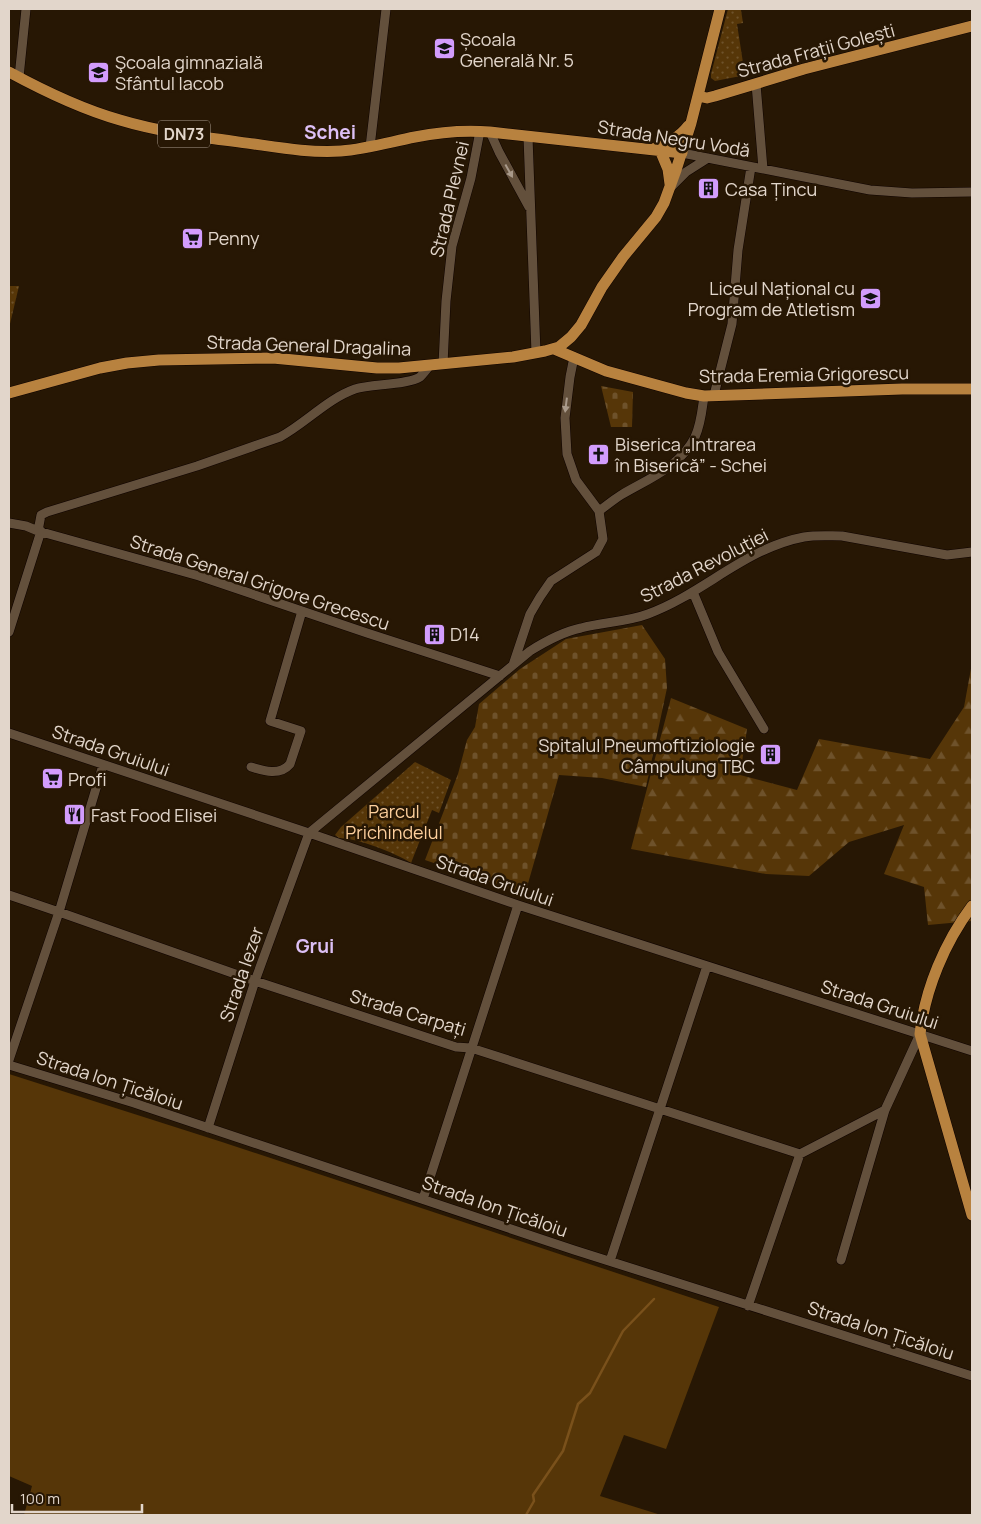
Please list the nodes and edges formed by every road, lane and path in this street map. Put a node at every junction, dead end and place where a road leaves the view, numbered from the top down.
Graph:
1 (26, 9) edge
2 (386, 9) edge
3 (720, 9) edge
4 (972, 26) edge
5 (14, 75) edge
6 (756, 84) junction
7 (698, 96) junction
8 (691, 123) junction
9 (485, 132) junction
10 (528, 137) junction
11 (370, 147) junction
12 (656, 150) junction
13 (682, 154) junction
14 (708, 158) junction
15 (751, 167) junction
16 (763, 169) junction
17 (670, 188) junction
18 (972, 192) edge
19 (530, 209) junction
20 (554, 349) junction
21 (536, 353) junction
22 (574, 357) junction
23 (443, 364) junction
24 (430, 365) junction
25 (972, 389) edge
26 (9, 393) edge
27 (709, 396) junction
28 (599, 511) junction
29 (9, 523) edge
30 (39, 531) junction
31 (972, 552) edge
32 (692, 592) junction
33 (302, 611) junction
34 (9, 632) edge
35 (513, 665) junction
36 (500, 676) junction
37 (764, 729) dead end
38 (9, 733) edge
39 (104, 765) junction
40 (251, 767) dead end
41 (309, 833) junction
42 (9, 896) edge
43 (518, 905) junction
44 (972, 906) edge
45 (60, 912) junction
46 (707, 966) junction
47 (255, 981) junction
48 (920, 1034) junction
49 (471, 1048) junction
50 (972, 1051) edge
51 (9, 1060) edge
52 (9, 1065) edge
53 (660, 1108) junction
54 (885, 1110) junction
55 (208, 1128) junction
56 (800, 1154) junction
57 (423, 1199) junction
58 (972, 1215) edge
59 (842, 1260) dead end
60 (610, 1261) junction
61 (748, 1306) junction
62 (972, 1376) edge

1 - 5 street
2 - 11 street
3 - 7 main road, Strada General Dragalina
4 - 6 main road, Strada Frații Golești
5 - 11 main road, DN73
6 - 7 main road, Strada Frații Golești
6 - 16 street
7 - 8 main road, Strada General Dragalina
8 - 12 main road
8 - 13 main road, Strada General Dragalina
9 - 10 main road, Strada Negru Vodă / DN73
9 - 11 main road, Strada Negru Vodă / DN73
9 -> 19 street
9 - 23 street, Strada Plevnei
10 - 12 main road, Strada Negru Vodă / DN73
10 - 19 street
12 - 13 main road, Strada Negru Vodă / DN73
12 - 17 main road
13 - 14 street, Strada Negru Vodă / DN73
13 - 17 main road, Strada General Dragalina
14 - 15 street, Strada Negru Vodă / DN73
14 - 17 street
15 - 16 street, Strada Negru Vodă / DN73
15 - 27 street
16 - 18 street, Strada Negru Vodă / DN73
17 - 20 main road, Strada General Dragalina
19 - 21 street
20 - 21 main road, Strada General Dragalina
20 - 22 main road, Strada Eremia Grigorescu
21 - 23 main road, Strada General Dragalina
22 - 27 main road, Strada Eremia Grigorescu
22 -> 28 street
23 - 24 main road, Strada General Dragalina
24 - 26 main road, Strada General Dragalina
24 - 30 street
25 - 27 main road, Strada Eremia Grigorescu
27 - 28 street
28 - 35 street
29 - 30 street, Strada General Grigore Grecescu
30 - 33 street, Strada General Grigore Grecescu
30 - 34 street
31 - 32 street, Strada Revoluției
32 - 35 street, Strada Revoluției
32 - 37 street
33 - 36 street, Strada General Grigore Grecescu
33 - 40 street
35 - 36 street, Strada Revoluției
36 - 41 street, Strada Revoluției
38 - 39 street, Strada Gruiului
39 - 41 street, Strada Gruiului
39 - 45 street
41 - 43 street, Strada Gruiului
41 - 47 street, Strada Iezer
42 - 45 street, Strada Carpați
43 - 46 street, Strada Gruiului
43 - 49 street
44 - 48 main road
45 - 47 street, Strada Carpați
45 - 51 street
46 - 48 street, Strada Gruiului
46 - 53 street
47 - 49 street, Strada Carpați
47 - 55 street, Strada Iezer
48 - 50 street, Strada Gruiului
48 - 54 street
48 - 58 main road
49 - 53 street, Strada Carpați
49 - 57 street
52 - 55 street, Strada Ion Țicăloiu
53 - 56 street, Strada Carpați
53 - 60 street
54 - 56 street
54 - 59 street
55 - 57 street, Strada Ion Țicăloiu
56 - 61 street
57 - 60 street, Strada Ion Țicăloiu
60 - 61 street, Strada Ion Țicăloiu
61 - 62 street, Strada Ion Țicăloiu

